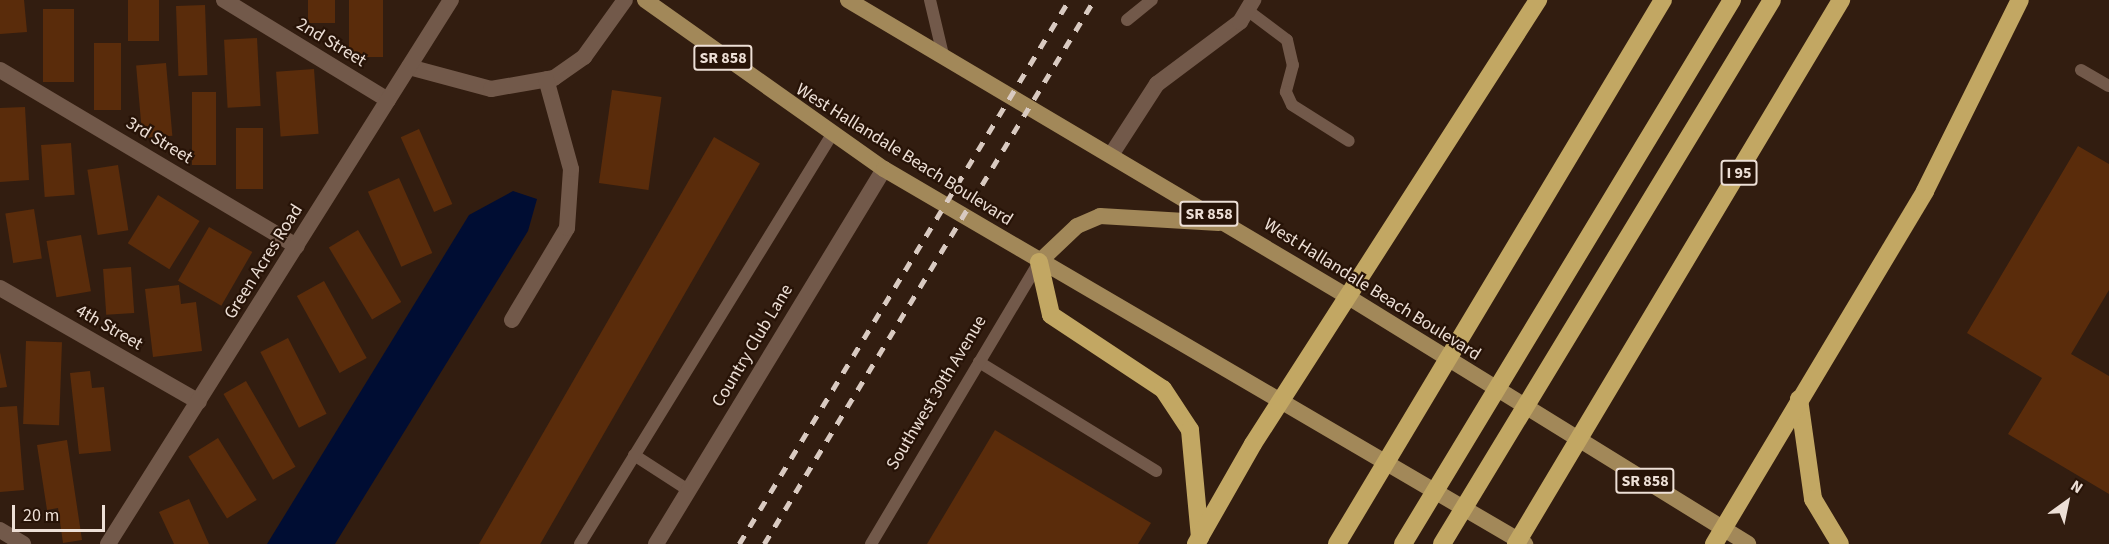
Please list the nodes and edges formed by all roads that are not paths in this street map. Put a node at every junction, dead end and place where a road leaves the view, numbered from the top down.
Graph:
1 (224, 0) edge
2 (451, 0) edge
3 (626, 0) edge
4 (645, 0) edge
5 (832, 0) edge
6 (930, 0) edge
7 (1152, 0) edge
8 (1538, 0) edge
9 (1663, 0) edge
10 (1732, 0) edge
11 (1772, 0) edge
12 (1841, 0) edge
13 (2020, 0) edge
14 (854, 3) edge
15 (1250, 5) edge
16 (1127, 20) dead end
17 (943, 55) junction
18 (409, 67) junction
19 (2081, 69) dead end
20 (0, 70) edge
21 (546, 79) junction
22 (2109, 86) edge
23 (388, 100) junction
24 (832, 134) junction
25 (1349, 141) dead end
26 (1111, 155) junction
27 (884, 169) junction
28 (1226, 224) junction
29 (297, 246) junction
30 (1039, 262) junction
31 (0, 288) edge
32 (1350, 298) junction
33 (513, 320) dead end
34 (979, 362) junction
35 (1799, 399) junction
36 (1281, 400) junction
37 (199, 402) junction
38 (634, 455) junction
39 (1156, 471) dead end
40 (688, 490) junction
41 (1724, 528) junction
42 (0, 530) edge
43 (1198, 541) edge
44 (23, 544) edge
45 (108, 544) edge
46 (580, 544) edge
47 (656, 544) edge
48 (871, 544) edge
49 (1336, 544) edge
50 (1403, 544) edge
51 (1442, 544) edge
52 (1516, 544) edge
53 (1526, 544) edge
54 (1714, 544) edge
55 (1748, 544) edge
56 (1840, 544) edge

1 - 23 street, 2nd Street
2 - 18 street, Green Acres Road
3 - 21 street
4 - 24 main road, West Hallandale Beach Boulevard / SR 858
5 - 14 main road, West Hallandale Beach Boulevard
6 - 17 lane
7 - 16 lane
8 - 32 highway
9 - 49 highway
10 - 50 highway
11 - 51 highway
12 - 52 highway, I 95
13 - 35 highway
14 - 17 main road, West Hallandale Beach Boulevard / SR 858
15 - 25 lane
15 - 26 street
17 - 26 main road, West Hallandale Beach Boulevard / SR 858
18 - 21 street
18 - 23 street, Green Acres Road
19 - 22 lane
20 - 29 street, 3rd Street
21 - 33 street
23 - 29 street, Green Acres Road
24 - 27 main road, West Hallandale Beach Boulevard / SR 858
24 - 38 lane
26 - 28 main road, West Hallandale Beach Boulevard / SR 858
27 - 30 main road, West Hallandale Beach Boulevard / SR 858
27 - 40 street, Country Club Lane
28 - 30 main road
28 - 32 main road, West Hallandale Beach Boulevard / SR 858
29 - 37 street, Green Acres Road
30 - 34 lane, Southwest 30th Avenue
30 - 36 main road, West Hallandale Beach Boulevard / SR 858
30 - 43 highway
31 - 37 street, 4th Street
32 - 36 highway
32 - 41 main road, West Hallandale Beach Boulevard / SR 858
34 - 39 lane
34 - 48 lane, Southwest 30th Avenue
35 - 41 highway
35 - 56 highway
36 - 43 highway
36 - 53 main road, West Hallandale Beach Boulevard / SR 858
37 - 45 street, Green Acres Road
38 - 40 lane
38 - 46 lane
40 - 47 street, Country Club Lane
41 - 54 highway
41 - 55 main road, West Hallandale Beach Boulevard / SR 858
42 - 44 street

